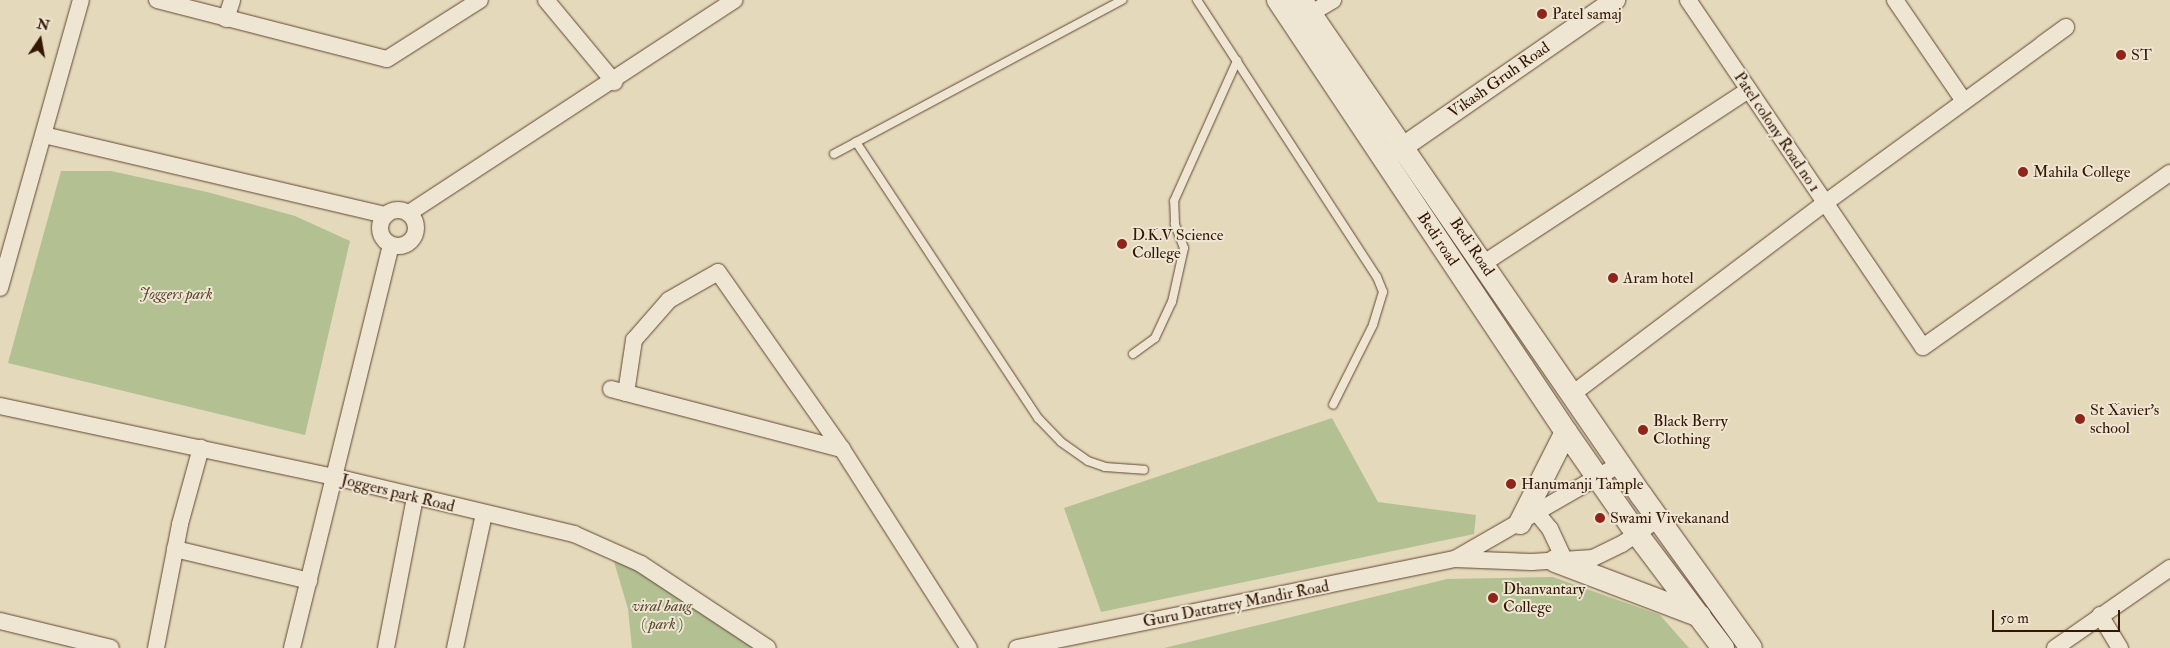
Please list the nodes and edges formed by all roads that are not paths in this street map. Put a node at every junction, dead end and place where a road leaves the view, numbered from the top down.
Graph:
1 (82, 0) edge
2 (157, 0) edge
3 (232, 0) edge
4 (480, 0) edge
5 (546, 0) edge
6 (1123, 0) edge
7 (1197, 0) edge
8 (1278, 0) edge
9 (1333, 0) edge
10 (1615, 0) edge
11 (1688, 0) edge
12 (1895, 0) edge
13 (728, 2) edge
14 (1306, 7) edge
15 (226, 19) junction
16 (2043, 44) dead end
17 (1237, 61) junction
18 (614, 82) junction
19 (1748, 90) junction
20 (1964, 101) junction
21 (44, 135) junction
22 (856, 142) junction
23 (1403, 146) junction
24 (834, 154) dead end
25 (1384, 160) junction
26 (2170, 173) edge
27 (1825, 202) junction
28 (409, 213) junction
29 (386, 215) junction
30 (391, 246) junction
31 (1484, 263) junction
32 (0, 288) edge
33 (1133, 354) dead end
34 (1571, 395) junction
35 (1333, 405) dead end
36 (0, 406) edge
37 (1566, 432) junction
38 (201, 448) junction
39 (842, 449) junction
40 (1620, 464) junction
41 (1144, 470) dead end
42 (335, 477) junction
43 (1598, 478) junction
44 (415, 498) junction
45 (484, 514) junction
46 (1529, 518) junction
47 (1658, 519) junction
48 (1637, 534) junction
49 (175, 549) junction
50 (1455, 559) junction
51 (1560, 561) junction
52 (2170, 568) edge
53 (309, 581) junction
54 (2100, 615) junction
55 (1701, 617) junction
56 (0, 621) edge
57 (51, 642) edge
58 (2059, 647) edge
59 (111, 648) edge
60 (156, 648) edge
61 (292, 648) edge
62 (386, 648) edge
63 (455, 648) edge
64 (768, 648) edge
65 (969, 648) edge
66 (1017, 648) edge
67 (1723, 648) edge
68 (1751, 648) edge
69 (2120, 648) edge

1 - 21 street
2 - 15 street
3 - 15 street
4 - 15 street
5 - 18 street
6 - 22 lane
7 - 17 lane
8 - 25 main road, Bedi road
9 - 14 street
10 - 23 street, Vikash Gruh Road
11 - 19 street, Patel colony Road no 1
12 - 20 street
13 - 18 street
14 - 23 main road, Bedi Road
16 - 20 street
17 - 33 lane
17 - 35 lane
18 - 28 street
19 - 27 street, Patel colony Road no 1
19 - 31 street
20 - 27 street
21 - 29 street
21 - 32 street
22 - 24 lane
22 - 41 lane
23 - 25 street, Vikash Gruh Road
23 - 31 main road, Bedi Road
25 - 37 main road, Bedi road
26 - 27 street, Patel colony Road no 1
27 - 34 street
28 - 29 street
28 - 30 street
29 - 30 street
30 - 42 street
31 - 34 main road, Bedi Road
34 - 40 main road, Bedi Road
36 - 38 street, Joggers park Road
37 - 43 main road, Bedi road
37 - 46 main road
38 - 42 street, Joggers park Road
38 - 49 street
39 - 39 street
39 - 65 street
40 - 43 street, Guru Dattatrey Mandir Road
40 - 47 main road, Bedi Road
42 - 44 street, Joggers park Road
42 - 53 street
43 - 46 street, Guru Dattatrey Mandir Road
43 - 48 main road, Bedi road
44 - 45 street, Joggers park Road
44 - 62 street
45 - 63 street
45 - 64 street, Joggers park Road
46 - 50 street, Guru Dattatrey Mandir Road
46 - 51 street
47 - 48 street, Guru Dattatrey Mandir Road
47 - 68 main road, Bedi Road
48 - 51 street, Guru Dattatrey Mandir Road
48 - 55 main road, Bedi road
49 - 53 street
49 - 60 street
50 - 51 street, Guru Dattatrey Mandir Road
50 - 66 street, Guru Dattatrey Mandir Road
51 - 55 main road
52 - 54 street
53 - 61 street
54 - 58 street
54 - 69 street
55 - 67 main road, Bedi road
56 - 57 street
57 - 59 street

